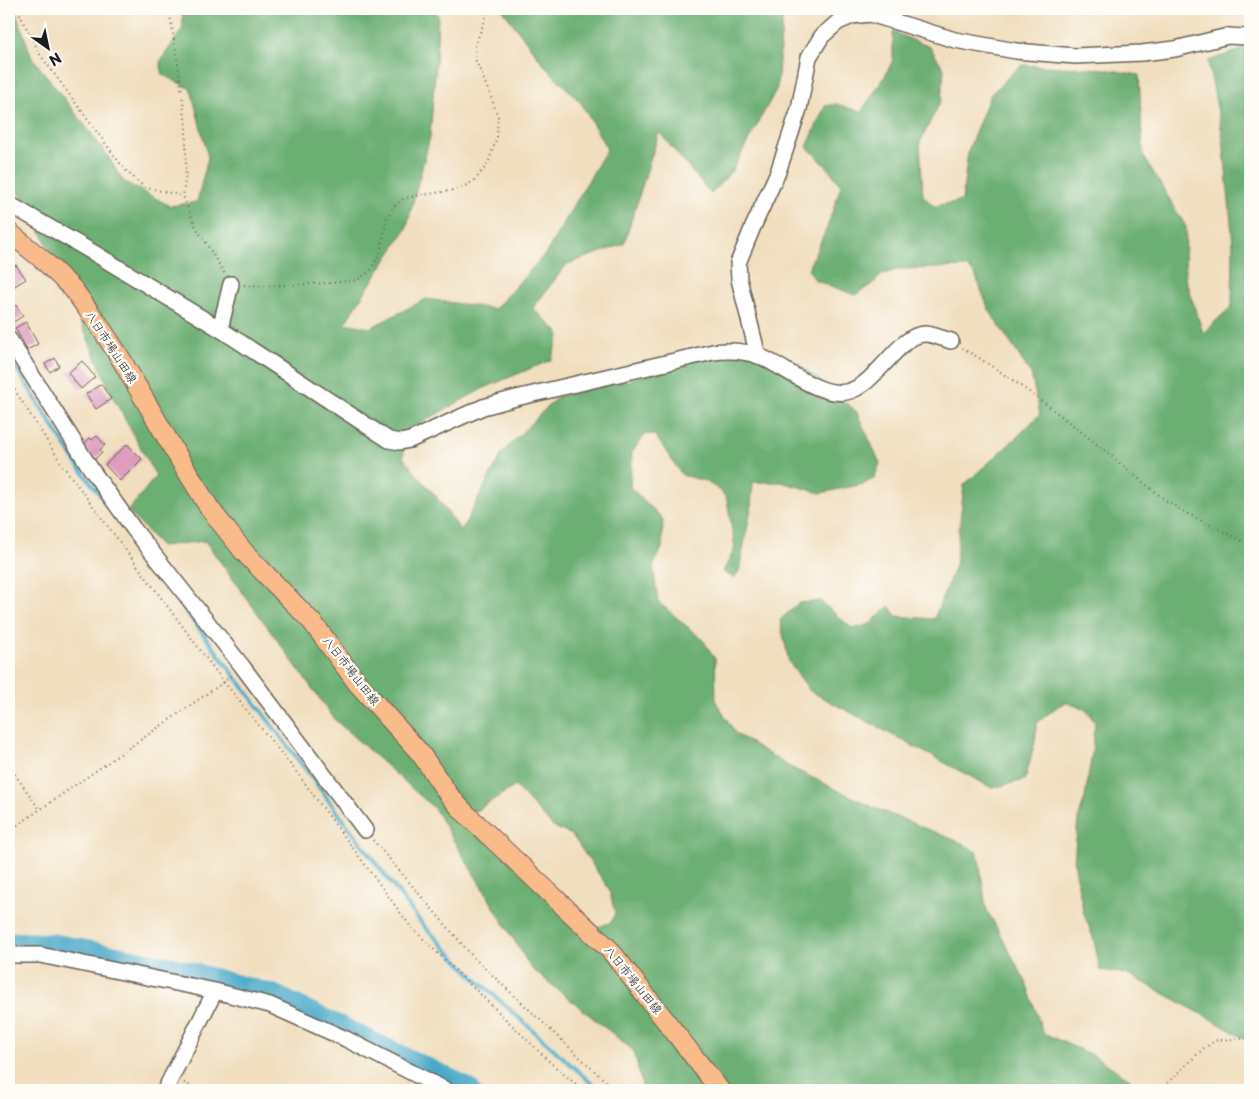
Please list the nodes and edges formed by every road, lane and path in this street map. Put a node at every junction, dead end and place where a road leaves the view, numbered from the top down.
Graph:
1 (18, 9) edge
2 (168, 9) edge
3 (488, 9) edge
4 (1250, 39) edge
5 (183, 196) junction
6 (9, 204) edge
7 (9, 232) edge
8 (231, 284) junction
9 (220, 329) junction
10 (9, 339) edge
11 (951, 341) joint
12 (758, 356) junction
13 (9, 381) edge
14 (1250, 545) edge
15 (242, 666) junction
16 (224, 682) junction
17 (9, 766) edge
18 (40, 810) junction
19 (365, 830) joint
20 (9, 832) edge
21 (9, 955) edge
22 (215, 991) junction
23 (1250, 1038) edge
24 (168, 1083) edge
25 (200, 1090) edge
26 (446, 1090) edge
27 (583, 1090) edge
28 (615, 1090) edge
29 (720, 1090) edge
30 (1160, 1090) edge

1 - 5 path
2 - 5 path
3 - 8 path
4 - 12 street
5 - 8 path
6 - 9 street
7 - 29 main road, 八日市場山田線
8 - 9 street
9 - 12 street
10 - 15 street
11 - 12 street
11 - 14 path
13 - 16 path
15 - 16 path
15 - 19 street
16 - 18 path
16 - 27 path
17 - 18 path
18 - 20 path
19 - 28 path
21 - 22 street
22 - 24 street
22 - 26 street
23 - 30 path
24 - 25 path

